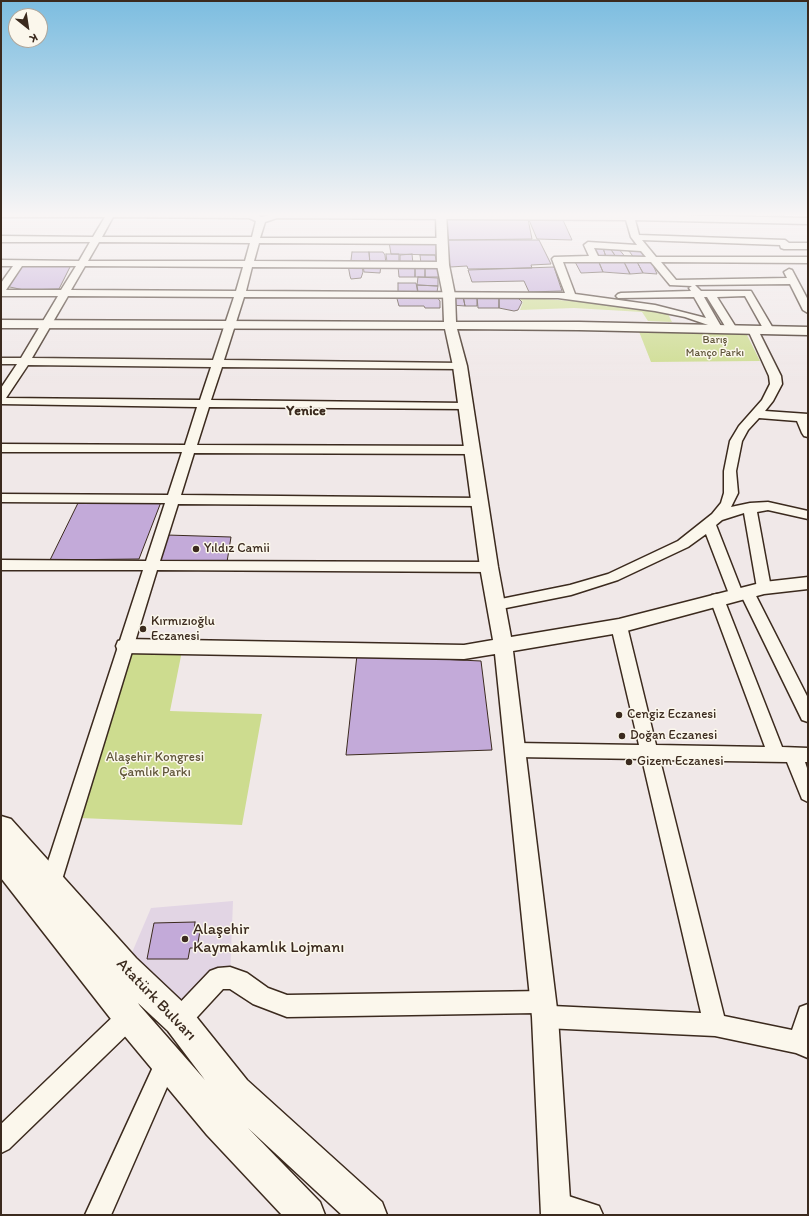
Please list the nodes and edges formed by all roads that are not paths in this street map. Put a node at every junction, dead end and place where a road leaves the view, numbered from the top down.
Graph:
1 (15, 270) edge
2 (78, 270) edge
3 (246, 270) edge
4 (444, 270) edge
5 (561, 270) edge
6 (662, 270) edge
7 (788, 270) edge
8 (794, 281) junction
9 (692, 282) junction
10 (1, 290) edge
11 (1, 293) edge
12 (65, 293) junction
13 (240, 294) junction
14 (698, 294) junction
15 (450, 295) junction
16 (711, 295) junction
17 (571, 297) junction
18 (808, 310) edge
19 (1, 324) edge
20 (47, 324) junction
21 (230, 325) junction
22 (450, 326) junction
23 (716, 326) junction
24 (732, 329) junction
25 (753, 330) junction
26 (769, 330) junction
27 (808, 331) edge
28 (1, 361) edge
29 (25, 361) junction
30 (217, 363) junction
31 (460, 366) junction
32 (1, 396) edge
33 (1, 401) edge
34 (204, 404) junction
35 (466, 406) junction
36 (756, 414) junction
37 (805, 418) edge
38 (808, 433) edge
39 (1, 448) edge
40 (189, 449) junction
41 (472, 450) junction
42 (1, 498) edge
43 (173, 499) junction
44 (479, 502) junction
45 (750, 507) junction
46 (808, 515) edge
47 (713, 521) junction
48 (1, 565) edge
49 (151, 566) junction
50 (489, 567) junction
51 (808, 583) edge
52 (749, 591) junction
53 (716, 600) junction
54 (496, 605) junction
55 (619, 626) junction
56 (503, 644) junction
57 (125, 646) junction
58 (808, 716) edge
59 (516, 750) junction
60 (650, 752) junction
61 (792, 755) edge
62 (808, 794) edge
63 (1, 828) edge
64 (1, 856) edge
65 (51, 883) junction
66 (544, 1010) junction
67 (808, 1015) edge
68 (129, 1017) junction
69 (179, 1020) junction
70 (715, 1025) junction
71 (803, 1044) edge
72 (167, 1062) junction
73 (1, 1141) edge
74 (556, 1210) edge
75 (98, 1215) edge
76 (307, 1215) edge
77 (369, 1215) edge
78 (590, 1215) edge

1 - 10 street
2 - 12 street
3 - 13 street
4 - 15 street
5 - 17 street
6 - 9 street
7 - 8 street
8 - 9 street
8 - 18 street
9 - 14 street
11 - 12 street
12 - 13 street
12 - 20 street
13 - 15 street
13 - 21 street
14 - 16 street
14 - 17 street
14 - 23 street
15 - 17 street
15 - 22 street
16 - 24 street
16 - 26 street
17 - 23 street
19 - 20 street
20 - 21 street
20 - 29 street
21 - 22 street
21 - 30 street
22 - 23 street
22 - 31 street
23 - 24 street
24 - 25 street
25 - 26 street
25 - 36 street
26 - 27 street
28 - 29 street
29 - 30 street
29 - 32 street
30 - 31 street
30 - 34 street
31 - 35 street
33 - 34 street
34 - 35 street
34 - 40 street
35 - 41 street
36 - 37 street
36 - 47 street
37 - 38 street
39 - 40 street
40 - 41 street
40 - 43 street
41 - 44 street
42 - 43 street
43 - 44 street
43 - 49 street
44 - 50 street
45 - 46 street
45 - 47 street
45 - 52 street
47 - 52 street
47 - 54 street
48 - 49 street
49 - 50 street
49 - 57 street
50 - 54 street
51 - 52 street
52 - 53 street
52 - 58 street
53 - 55 street
53 - 61 street
54 - 56 street
55 - 56 street
55 - 60 street
56 - 57 street
56 - 59 street
57 - 65 street
59 - 60 street
59 - 66 street
60 - 61 street
60 - 70 street
61 - 62 street
63 - 65 main road, Atatürk Bulvarı
64 - 68 main road, Atatürk Bulvarı
65 - 69 main road, Atatürk Bulvarı
66 - 69 street
66 - 70 street
66 - 74 street
67 - 71 street
68 - 72 main road, Atatürk Bulvarı
68 - 73 street
69 - 77 main road, Atatürk Bulvarı
70 - 71 street
72 - 75 street
72 - 76 main road, Atatürk Bulvarı
74 - 78 street

